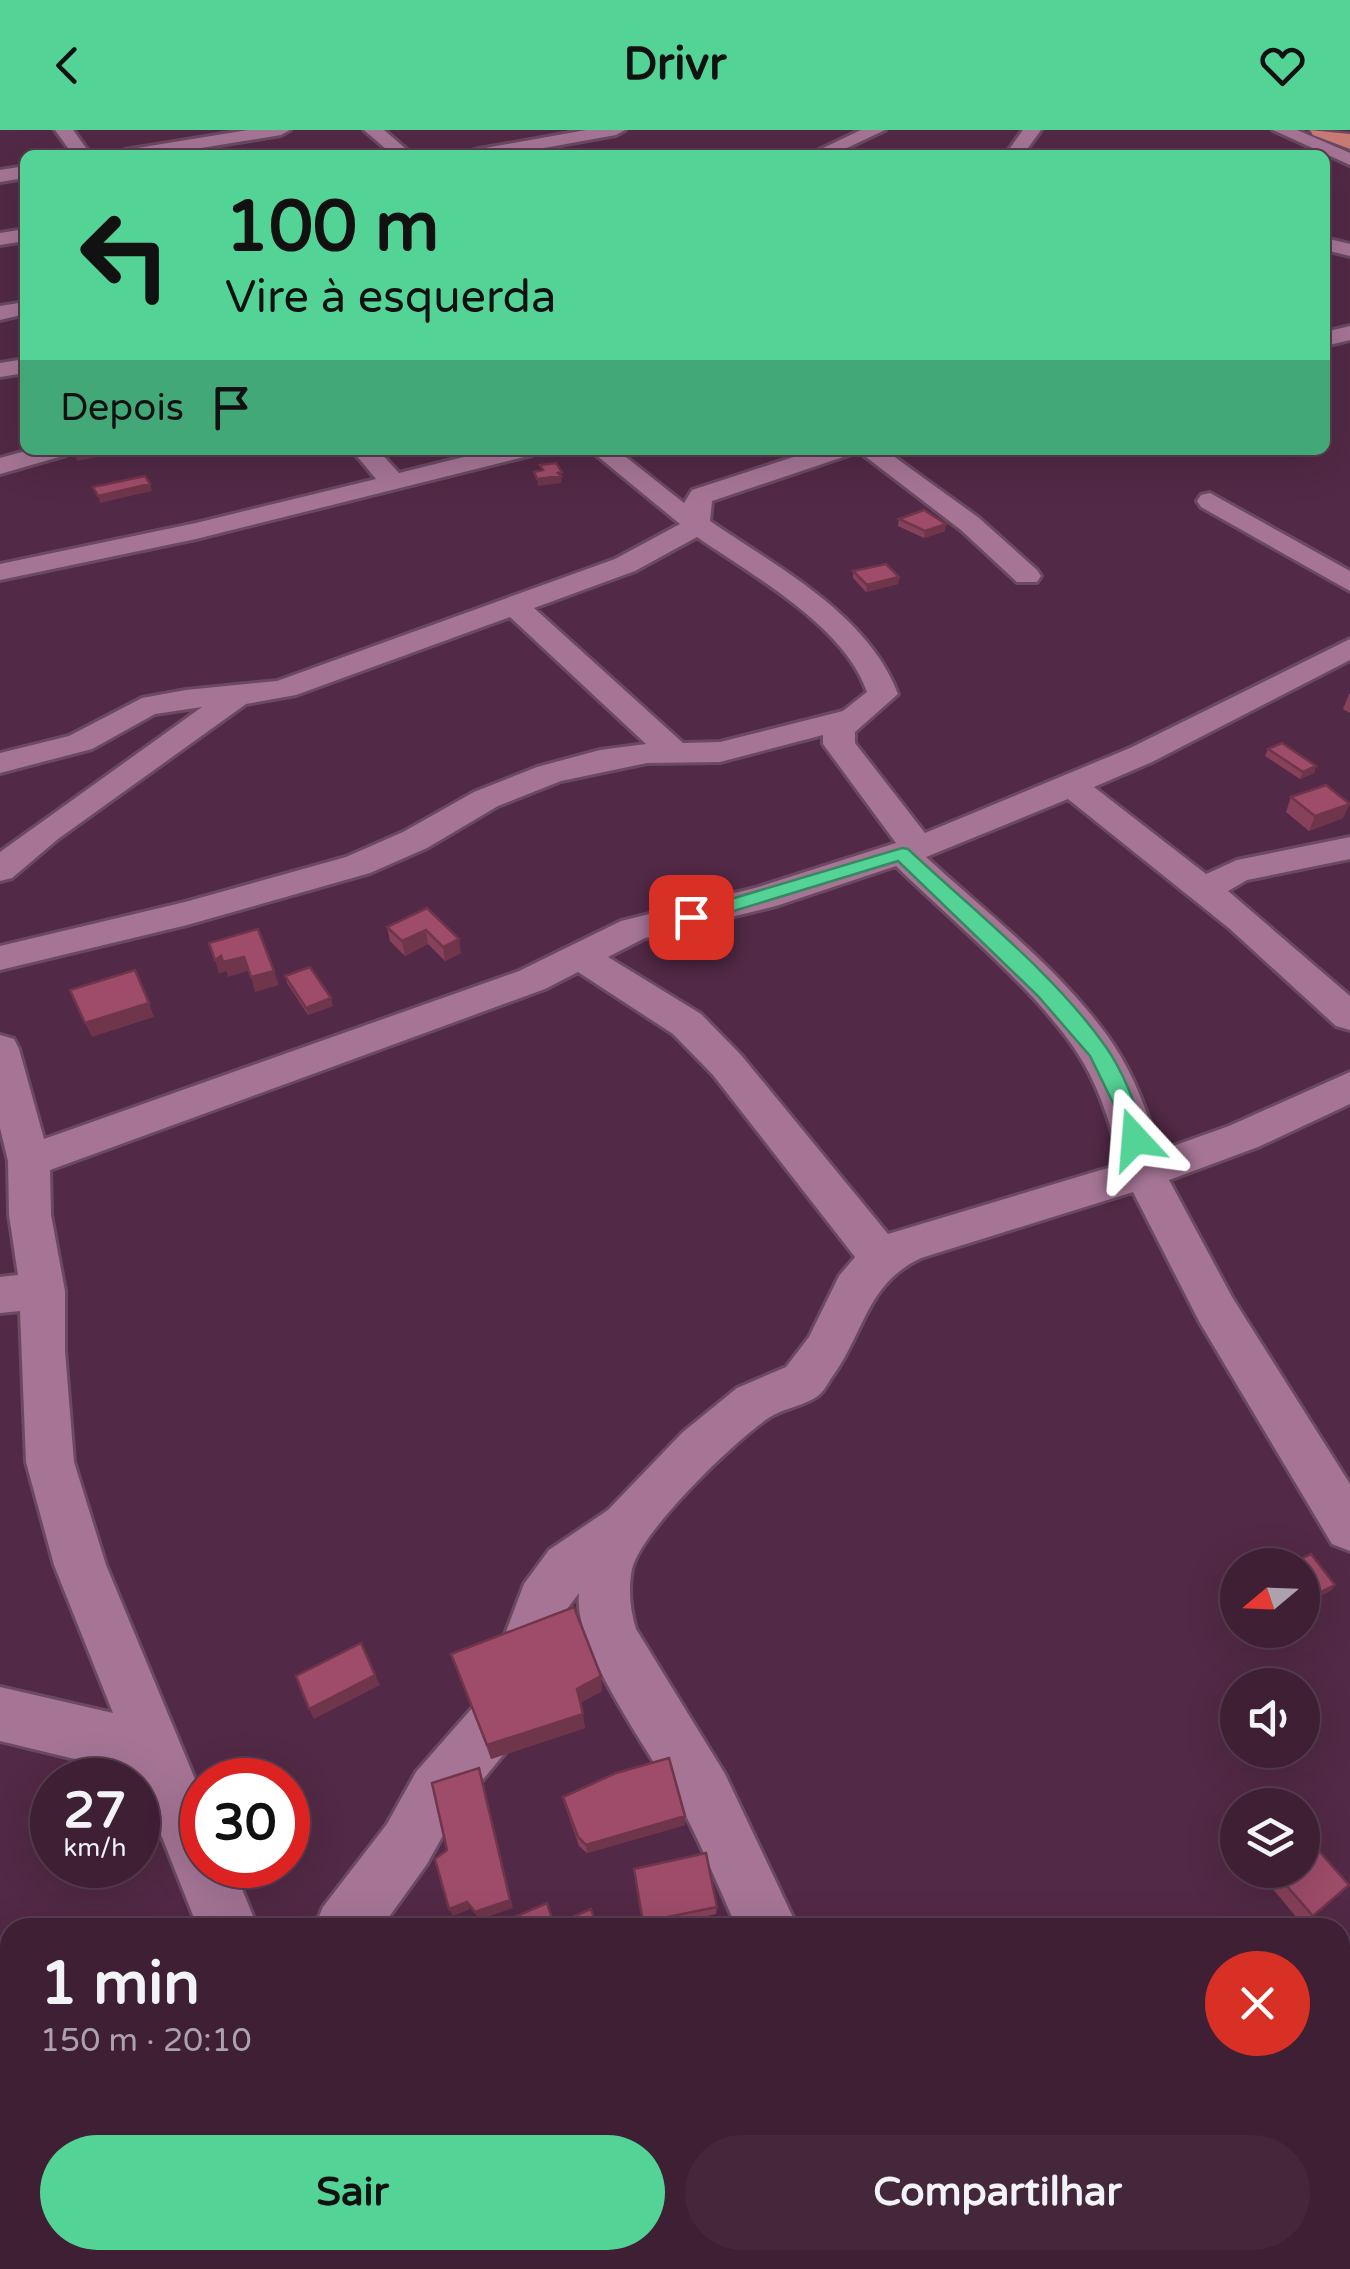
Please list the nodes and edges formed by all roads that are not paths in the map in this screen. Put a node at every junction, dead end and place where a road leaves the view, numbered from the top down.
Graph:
1 (282, 130) edge
2 (373, 130) edge
3 (616, 130) edge
4 (876, 130) edge
5 (1282, 130) edge
6 (1322, 130) edge
7 (250, 132) edge
8 (1350, 142) edge
9 (179, 150) edge
10 (398, 150) edge
11 (502, 150) edge
12 (823, 150) edge
13 (1327, 150) edge
14 (39, 455) edge
15 (369, 455) edge
16 (503, 455) edge
17 (608, 455) edge
18 (824, 455) edge
19 (876, 455) edge
20 (0, 466) edge
21 (635, 478) junction
22 (393, 482) junction
23 (717, 489) junction
24 (1210, 501) dead end
25 (696, 525) junction
26 (0, 572) edge
27 (1026, 576) dead end
28 (1350, 582) edge
29 (513, 604) junction
30 (1350, 648) edge
31 (235, 698) junction
32 (847, 719) junction
33 (677, 755) junction
34 (0, 763) edge
35 (1072, 787) junction
36 (1350, 848) edge
37 (910, 851) junction
38 (0, 870) edge
39 (1203, 890) junction
40 (580, 956) junction
41 (0, 958) edge
42 (1350, 1017) edge
43 (0, 1050) edge
44 (1350, 1087) edge
45 (1350, 1124) edge
46 (1272, 1128) junction
47 (29, 1160) junction
48 (1144, 1172) junction
49 (881, 1257) junction
50 (22, 1293) edge
51 (626, 1526) junction
52 (1350, 1528) edge
53 (0, 1714) edge
54 (156, 1751) junction
55 (180, 1809) edge
56 (212, 1888) edge
57 (224, 1918) edge
58 (352, 1918) edge
59 (763, 1918) edge

1 - 7 street
2 - 10 street
3 - 11 street
4 - 12 street
5 - 13 street
6 - 8 main road
7 - 9 street
14 - 20 street
15 - 22 street
16 - 22 street
17 - 21 street
18 - 23 street
19 - 27 street
21 - 23 street
21 - 25 street
22 - 26 street
23 - 25 street
24 - 28 street
25 - 29 street
25 - 32 street
29 - 31 street
29 - 33 street
30 - 35 street
31 - 34 street
31 - 38 street
32 - 33 street
32 - 37 street
33 - 41 street
35 - 37 street
35 - 39 street
36 - 39 street
37 - 40 street
37 - 48 street
39 - 42 street
40 - 47 street
40 - 49 street
43 - 47 street
44 - 46 street
45 - 46 street
46 - 48 street
47 - 50 street
48 - 49 street
48 - 52 street
49 - 51 street
50 - 54 street
51 - 58 street
51 - 59 street
53 - 54 street
54 - 55 street
56 - 57 street

